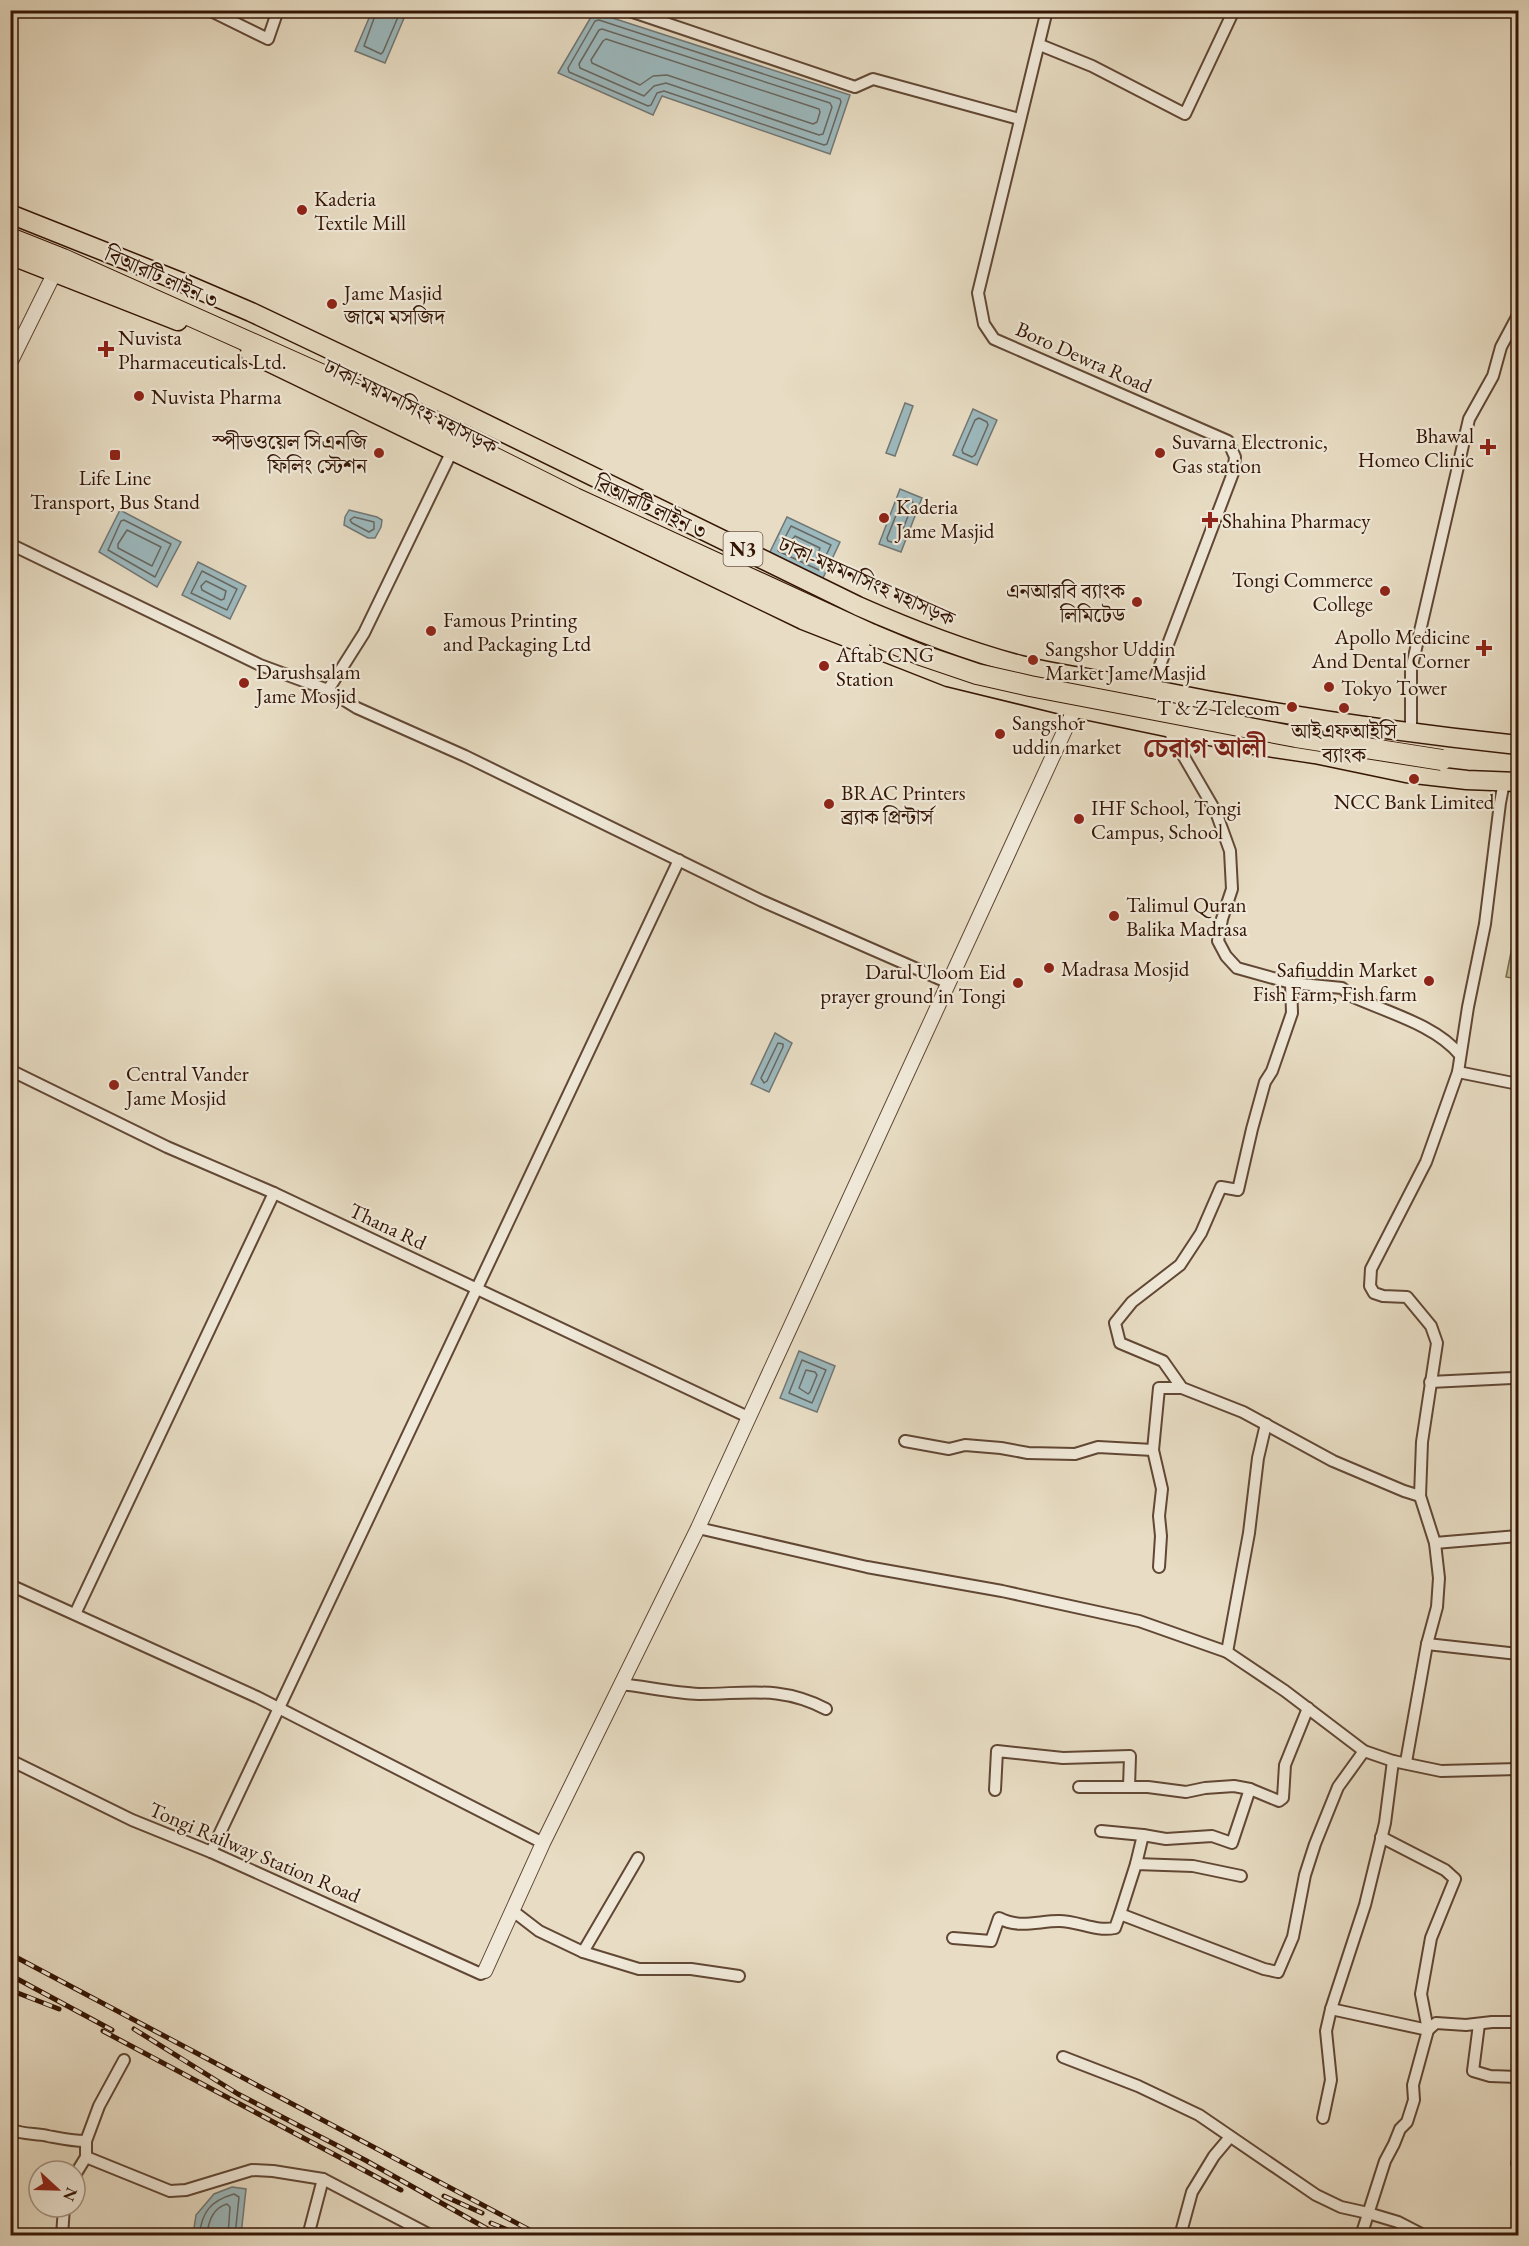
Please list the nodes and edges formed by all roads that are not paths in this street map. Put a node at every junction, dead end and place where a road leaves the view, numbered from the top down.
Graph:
1 (209, 10) edge
2 (278, 10) edge
3 (627, 10) edge
4 (1047, 10) edge
5 (1234, 10) edge
6 (1040, 45) junction
7 (1019, 119) junction
8 (10, 214) edge
9 (10, 238) edge
10 (10, 255) edge
11 (55, 272) junction
12 (1518, 315) edge
13 (10, 363) edge
14 (452, 451) junction
15 (10, 544) edge
16 (1151, 689) junction
17 (328, 690) junction
18 (1075, 708) junction
19 (1166, 726) junction
20 (1411, 732) junction
21 (1518, 746) edge
22 (1442, 760) dead end
23 (1511, 782) edge
24 (679, 860) junction
25 (949, 983) junction
26 (1291, 983) junction
27 (1460, 1056) junction
28 (10, 1070) edge
29 (1458, 1072) junction
30 (1518, 1084) edge
31 (274, 1193) junction
32 (477, 1289) junction
33 (1518, 1374) edge
34 (1430, 1382) junction
35 (1182, 1388) junction
36 (748, 1417) junction
37 (1266, 1424) junction
38 (905, 1441) dead end
39 (1153, 1450) junction
40 (1420, 1496) junction
41 (698, 1528) junction
42 (1518, 1536) edge
43 (1435, 1543) junction
44 (1159, 1567) dead end
45 (10, 1585) edge
46 (75, 1614) junction
47 (1427, 1644) junction
48 (1227, 1652) junction
49 (1518, 1654) edge
50 (621, 1684) junction
51 (280, 1708) junction
52 (1308, 1708) junction
53 (826, 1709) dead end
54 (1364, 1751) junction
55 (10, 1760) edge
56 (1393, 1761) junction
57 (1406, 1762) junction
58 (1518, 1769) edge
59 (1079, 1787) dead end
60 (1129, 1787) junction
61 (1250, 1789) junction
62 (995, 1790) dead end
63 (1101, 1831) dead end
64 (1143, 1835) junction
65 (1381, 1837) junction
66 (543, 1843) junction
67 (212, 1852) junction
68 (638, 1858) dead end
69 (1136, 1864) junction
70 (1241, 1876) dead end
71 (513, 1911) junction
72 (1120, 1914) junction
73 (953, 1938) dead end
74 (583, 1952) junction
75 (485, 1971) joint
76 (739, 1976) dead end
77 (1331, 2010) junction
78 (1518, 2022) edge
79 (1479, 2025) junction
80 (1428, 2030) junction
81 (1063, 2057) dead end
82 (124, 2060) dead end
83 (1518, 2077) edge
84 (1323, 2118) dead end
85 (10, 2129) edge
86 (1230, 2137) junction
87 (86, 2141) junction
88 (86, 2157) joint
89 (323, 2179) junction
90 (1368, 2213) junction
91 (63, 2219) edge
92 (62, 2235) edge
93 (308, 2235) edge
94 (432, 2235) edge
95 (1180, 2235) edge
96 (1361, 2235) edge
97 (1425, 2235) edge

1 - 2 street
3 - 7 street
4 - 6 street, Boro Dewra Road
5 - 6 street
6 - 7 street, Boro Dewra Road
7 - 16 street, Boro Dewra Road
8 - 16 highway, ঢাকা-ময়মনসিংহ মহাসড়ক / N3
9 - 22 highway, বিআরটি লাইন ৩, bridge
10 - 11 highway, ঢাকা-ময়মনসিংহ মহাসড়ক / N3
11 - 13 street
11 - 14 highway, ঢাকা-ময়মনসিংহ মহাসড়ক / N3
12 - 20 street
14 - 17 street
14 - 18 highway, ঢাকা-ময়মনসিংহ মহাসড়ক / N3
15 - 17 street
16 - 20 highway, ঢাকা-ময়মনসিংহ মহাসড়ক / N3
17 - 24 street
18 - 19 highway, ঢাকা-ময়মনসিংহ মহাসড়ক / N3
18 - 25 street
19 - 23 highway, ঢাকা-ময়মনসিংহ মহাসড়ক / N3
19 - 26 street
20 - 21 highway, ঢাকা-ময়মনসিংহ মহাসড়ক / N3
23 - 27 street
24 - 25 street
24 - 32 street
25 - 36 street
26 - 27 street
26 - 35 street
27 - 29 street
28 - 31 street, Thana Rd
29 - 30 street
29 - 34 street
31 - 32 street, Thana Rd
31 - 46 street
32 - 36 street, Thana Rd
32 - 51 street
33 - 34 street
34 - 40 street
35 - 37 street
35 - 39 street
36 - 41 street
37 - 40 street
37 - 48 street
38 - 39 street
39 - 44 street
40 - 43 street
41 - 48 street
41 - 50 street
42 - 43 street
43 - 47 street
45 - 46 street
46 - 51 street
47 - 49 street
47 - 57 street
48 - 52 street
50 - 53 street
50 - 66 street
51 - 66 street
51 - 67 street
52 - 54 street
52 - 61 street
54 - 56 street
54 - 72 street
55 - 67 street, Tongi Railway Station Road
56 - 57 street
56 - 65 street
57 - 58 street
59 - 60 street
60 - 61 street
60 - 62 street
61 - 64 street
63 - 64 street
64 - 69 street
65 - 77 street
65 - 80 street
66 - 71 street
67 - 75 street, Tongi Railway Station Road
68 - 74 street
69 - 70 street
69 - 72 street
71 - 74 street
71 - 75 street
72 - 73 street
74 - 76 street
77 - 80 street
77 - 84 street
78 - 79 street
79 - 80 street
79 - 83 street
80 - 90 street
81 - 86 street
82 - 87 street
85 - 87 street
86 - 90 street
86 - 95 street
87 - 88 street
88 - 89 street
89 - 93 street
89 - 94 street
90 - 96 street
90 - 97 street
91 - 92 street

